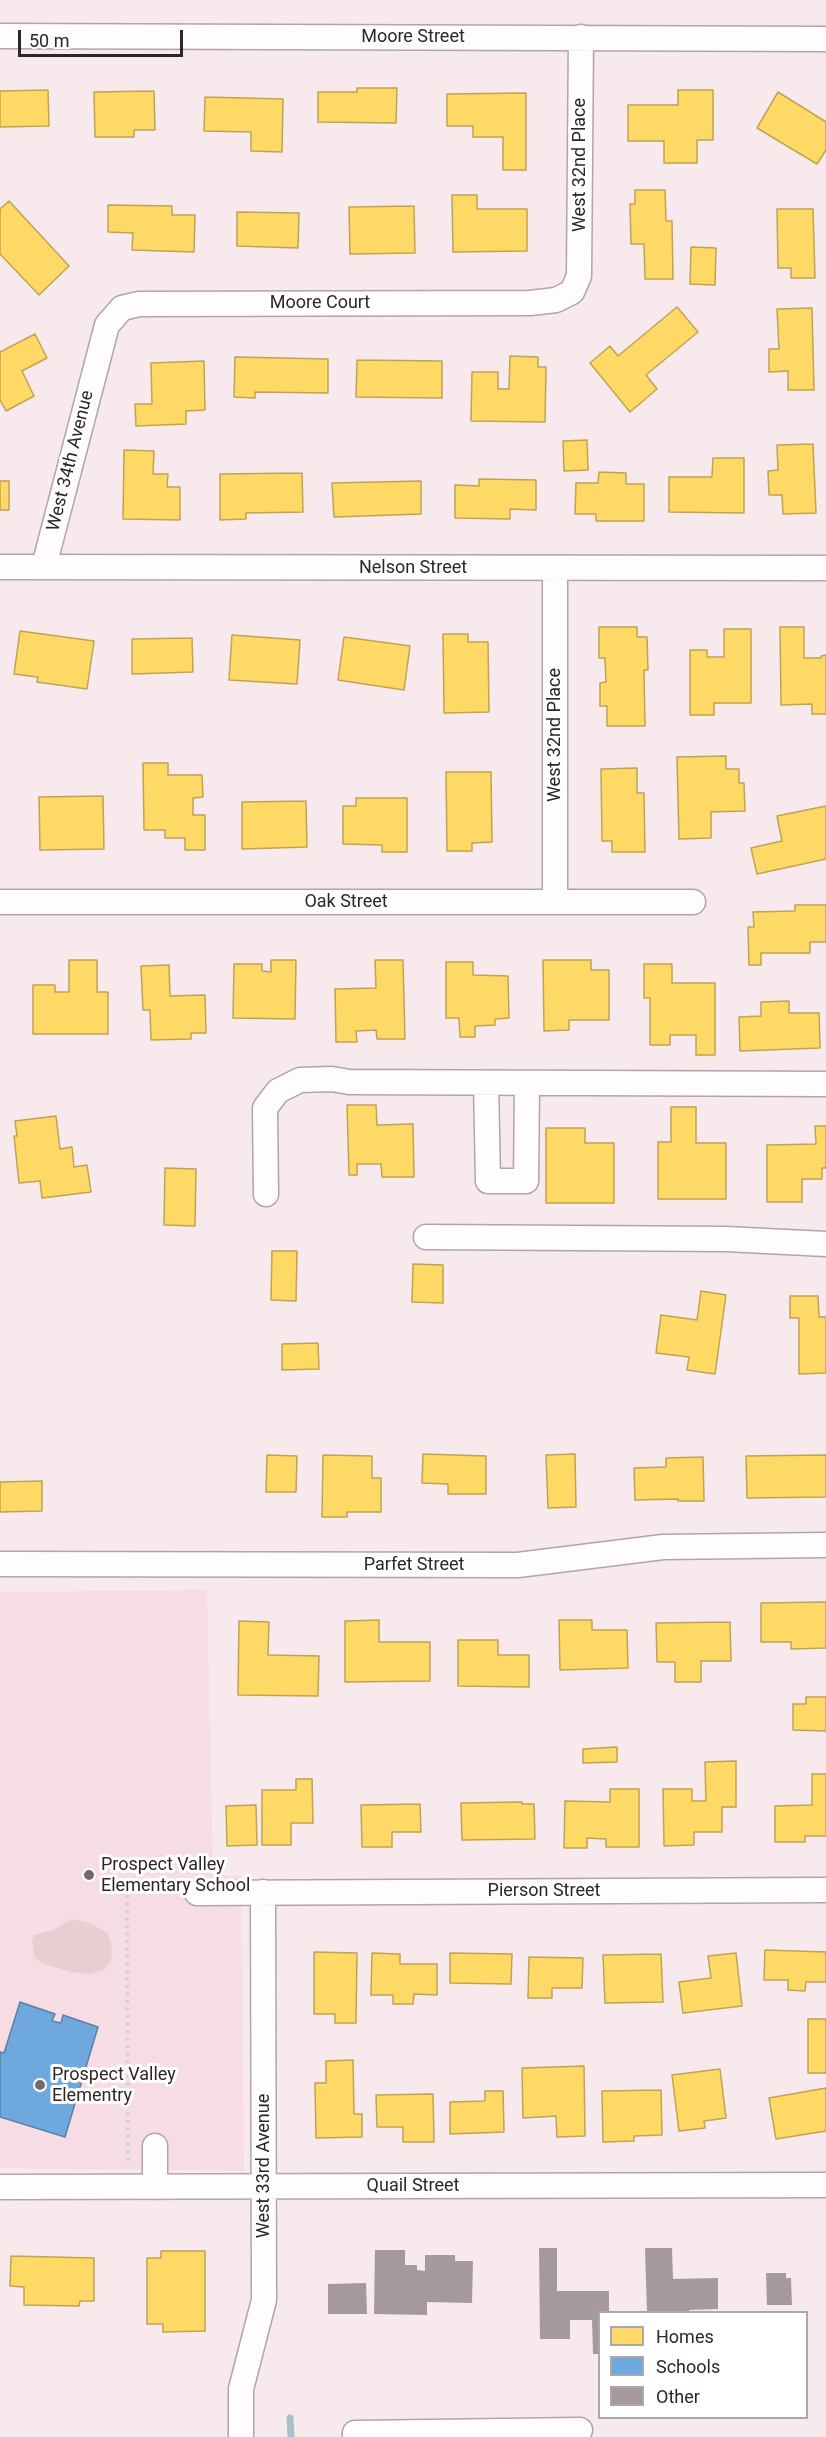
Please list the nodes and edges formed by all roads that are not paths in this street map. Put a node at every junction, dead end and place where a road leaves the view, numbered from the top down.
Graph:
1 (0, 36) edge
2 (581, 38) junction
3 (826, 39) edge
4 (572, 292) joint
5 (98, 356) joint
6 (44, 566) junction
7 (0, 567) edge
8 (555, 568) junction
9 (826, 568) edge
10 (0, 902) edge
11 (555, 902) junction
12 (693, 902) dead end
13 (486, 1083) junction
14 (527, 1083) junction
15 (826, 1084) edge
16 (266, 1194) dead end
17 (426, 1237) dead end
18 (826, 1244) edge
19 (826, 1545) edge
20 (0, 1564) edge
21 (826, 1890) edge
22 (263, 1892) junction
23 (197, 1893) dead end
24 (155, 2146) dead end
25 (826, 2185) edge
26 (0, 2187) edge
27 (155, 2187) junction
28 (264, 2187) junction
29 (580, 2430) dead end
30 (242, 2437) edge
31 (355, 2437) edge

1 - 2 street, Moore Street
2 - 3 street, Moore Street
2 - 4 street, West 32nd Place
4 - 5 street, Moore Court
5 - 6 street, West 34th Avenue
6 - 7 street, Nelson Street
6 - 8 street, Nelson Street
8 - 9 street, Nelson Street
8 - 11 street, West 32nd Place
10 - 11 street, Oak Street
11 - 12 street, Oak Street
13 - 14 street
13 - 14 street
13 - 16 street
14 - 15 street
17 - 18 street
19 - 20 street, Parfet Street
21 - 22 street, Pierson Street
22 - 23 street, Pierson Street
22 - 28 street, West 33rd Avenue
24 - 27 street
25 - 28 street, Quail Street
26 - 27 street, Quail Street
27 - 28 street, Quail Street
28 - 30 street, West 33rd Avenue
29 - 31 street

